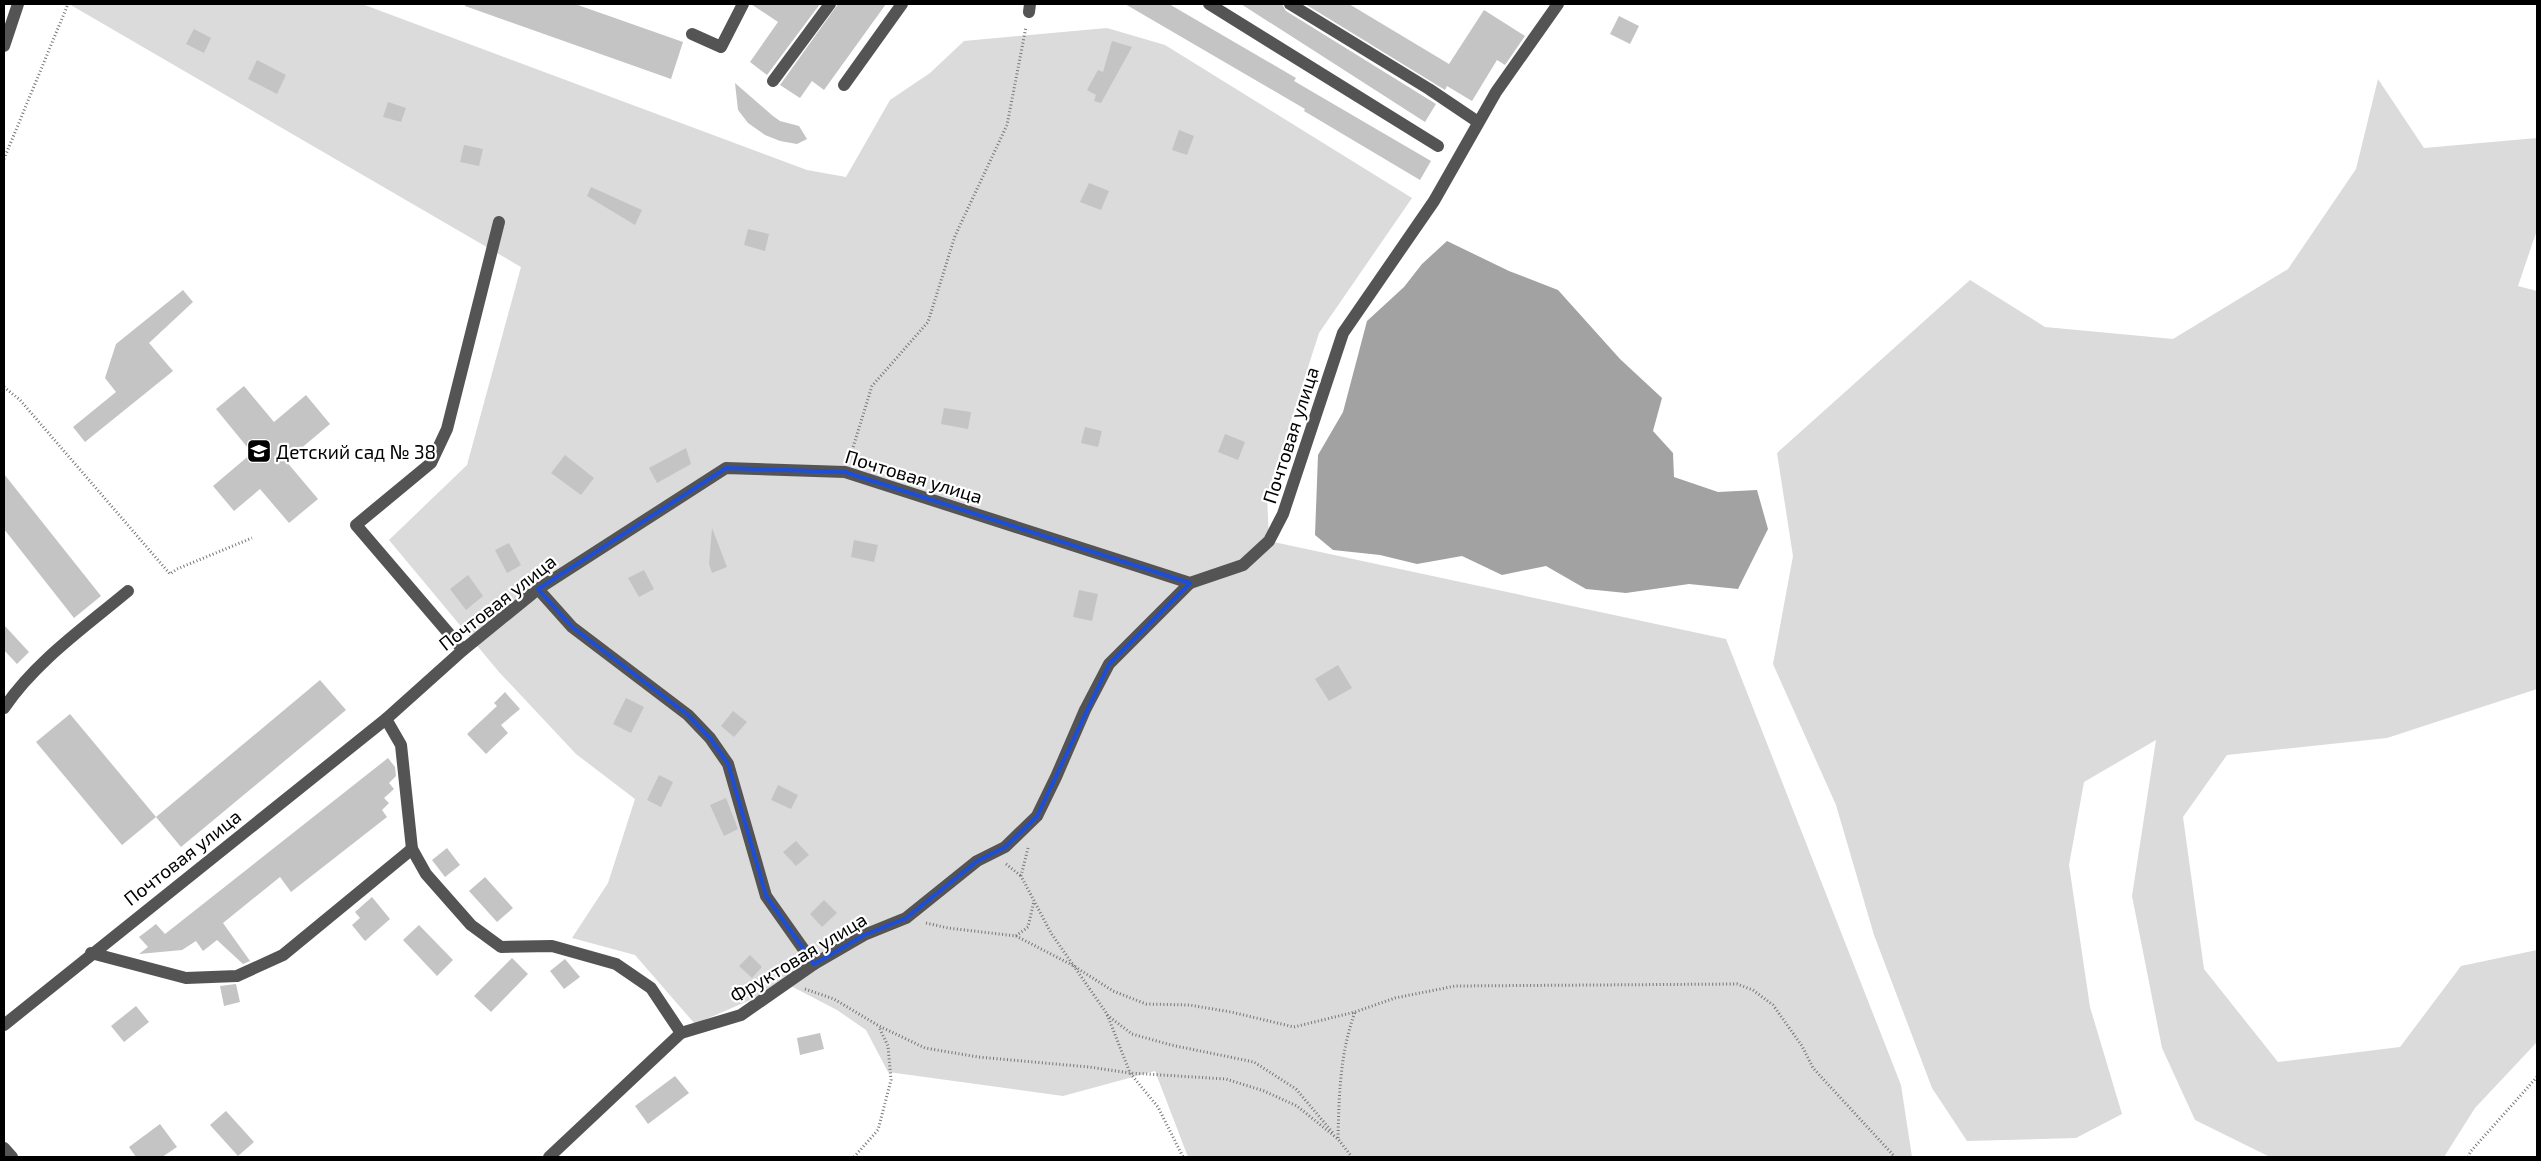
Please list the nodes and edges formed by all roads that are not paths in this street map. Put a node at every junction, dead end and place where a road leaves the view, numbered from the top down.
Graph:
1 (18, 4) edge
2 (743, 4) edge
3 (830, 4) edge
4 (902, 4) edge
5 (1208, 4) edge
6 (1290, 4) edge
7 (1558, 4) edge
8 (692, 34) dead end
9 (4, 46) edge
10 (773, 81) dead end
11 (844, 85) dead end
12 (1478, 122) junction
13 (1438, 146) dead end
14 (499, 222) dead end
15 (1190, 583) junction
16 (538, 589) junction
17 (128, 591) dead end
18 (463, 650) junction
19 (4, 708) edge
20 (386, 719) junction
21 (412, 849) junction
22 (91, 953) junction
23 (814, 964) junction
24 (4, 1025) edge
25 (681, 1033) junction
26 (4, 1148) edge
27 (12, 1157) edge
28 (549, 1157) edge

1 - 9 street
2 - 8 street
3 - 10 street
4 - 11 street
5 - 13 street
6 - 12 street
7 - 12 street, Почтовая улица
12 - 15 street, Почтовая улица
14 - 18 street
15 - 16 street, Почтовая улица
15 - 23 street, Фруктовая улица
16 - 18 street, Почтовая улица
16 - 23 street
17 - 19 street
18 - 20 street, Почтовая улица
20 - 21 street
20 - 22 street, Почтовая улица
21 - 22 street
21 - 25 street
22 - 24 street, Почтовая улица
23 - 25 street, Фруктовая улица
25 - 28 street, Фруктовая улица
26 - 27 street

